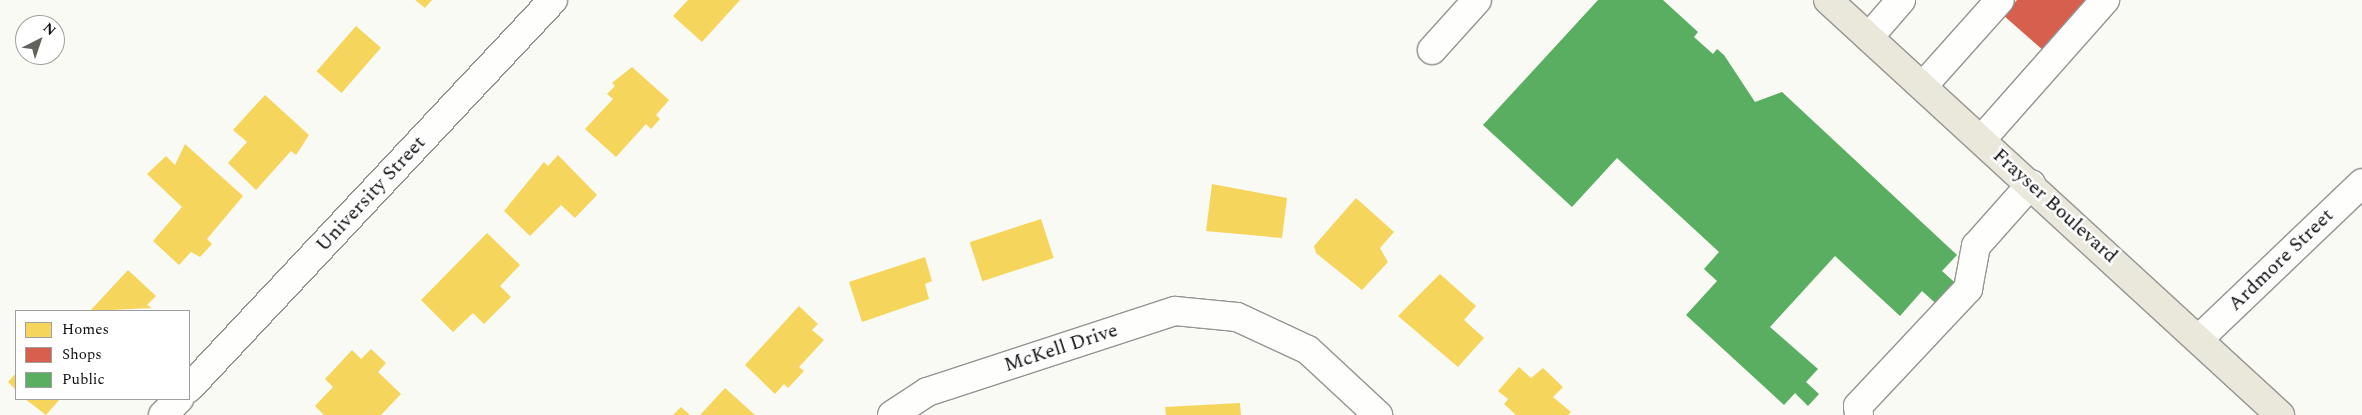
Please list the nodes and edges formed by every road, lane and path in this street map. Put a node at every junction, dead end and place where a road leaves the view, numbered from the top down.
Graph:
1 (553, 0) edge
2 (1476, 0) edge
3 (1828, 0) edge
4 (1901, 0) edge
5 (1999, 0) edge
6 (2105, 0) edge
7 (1869, 37) junction
8 (1432, 50) dead end
9 (1923, 86) junction
10 (1982, 140) junction
11 (2362, 183) edge
12 (2031, 184) junction
13 (2200, 338) junction
14 (190, 387) edge
15 (178, 400) edge
16 (163, 415) edge
17 (892, 415) edge
18 (1378, 415) edge
19 (1859, 415) edge
20 (2280, 415) edge

1 - 14 street, University Street
2 - 8 street
3 - 7 main road, Frayser Boulevard
4 - 7 street
5 - 9 street
6 - 10 street
7 - 9 main road, Frayser Boulevard
9 - 10 main road, Frayser Boulevard
10 - 12 main road, Frayser Boulevard
11 - 13 street, Ardmore Street
12 - 13 main road, Frayser Boulevard
12 - 19 street
13 - 20 main road, Frayser Boulevard
15 - 16 street
17 - 18 street, McKell Drive

